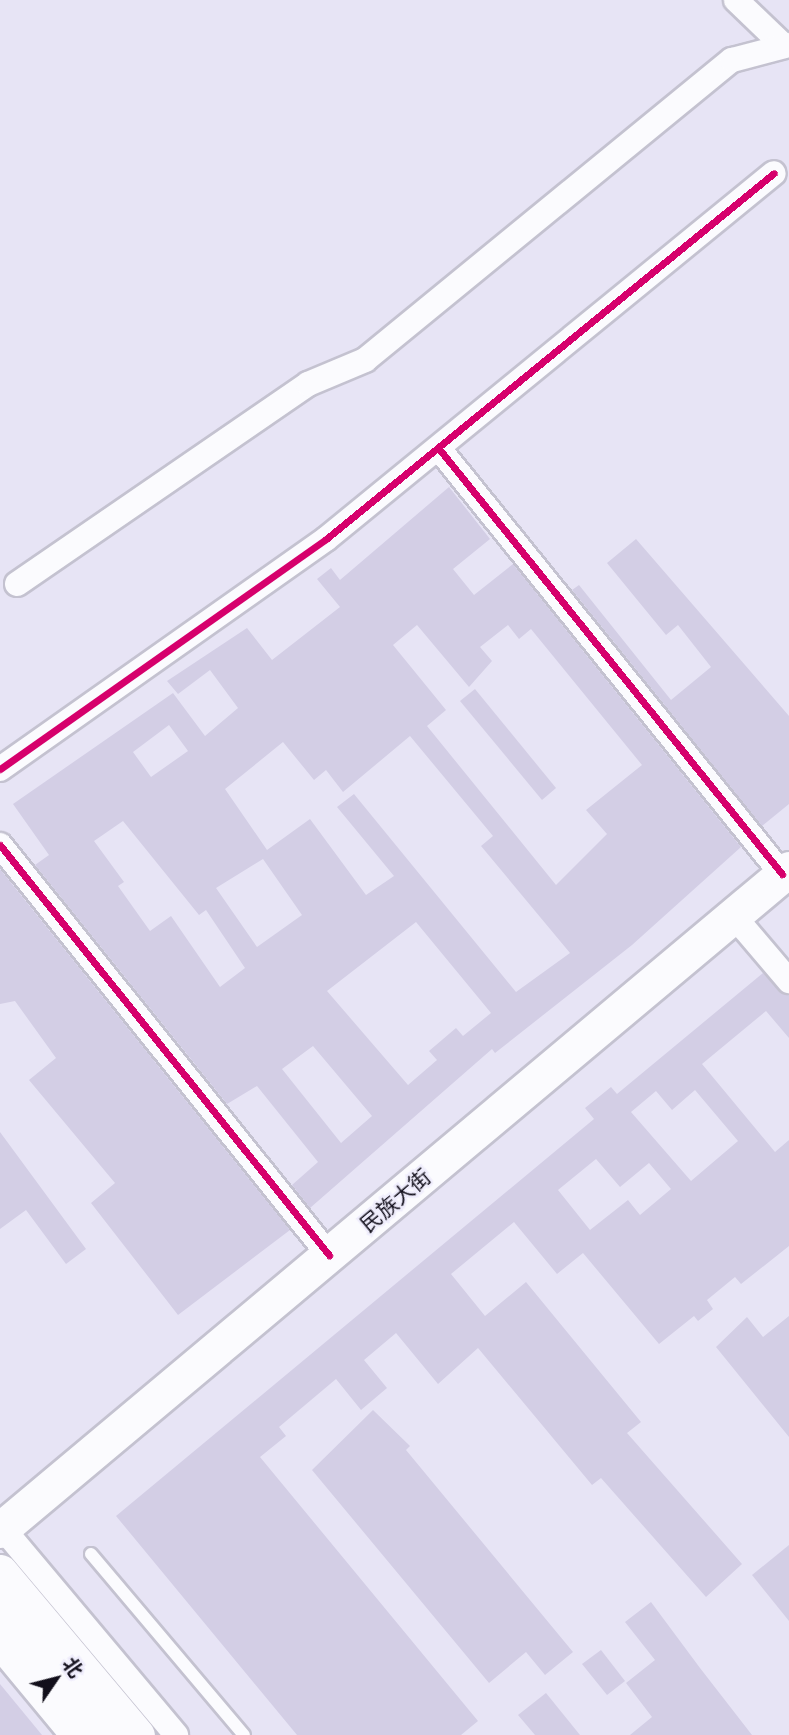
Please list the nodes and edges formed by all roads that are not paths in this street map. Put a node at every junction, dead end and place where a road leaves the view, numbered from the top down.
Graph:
1 (736, 0) edge
2 (787, 46) edge
3 (774, 173) dead end
4 (440, 450) junction
5 (17, 584) dead end
6 (0, 769) edge
7 (0, 845) edge
8 (786, 871) edge
9 (733, 915) junction
10 (789, 981) edge
11 (329, 1255) junction
12 (1, 1528) edge
13 (91, 1554) dead end
14 (0, 1572) edge
15 (0, 1613) edge
16 (0, 1648) edge
17 (72, 1735) edge
18 (102, 1735) edge
19 (137, 1735) edge
20 (176, 1735) edge
21 (244, 1735) edge

1 - 2 street
2 - 5 street
3 - 4 street
4 - 6 street
4 - 8 street
7 - 11 street
8 - 9 main road, 民族大街
9 - 10 street
9 - 11 main road, 民族大街
11 - 12 main road, 民族大街
12 - 20 street
13 - 21 lane
14 - 19 main road
15 - 18 main road
16 - 17 street

